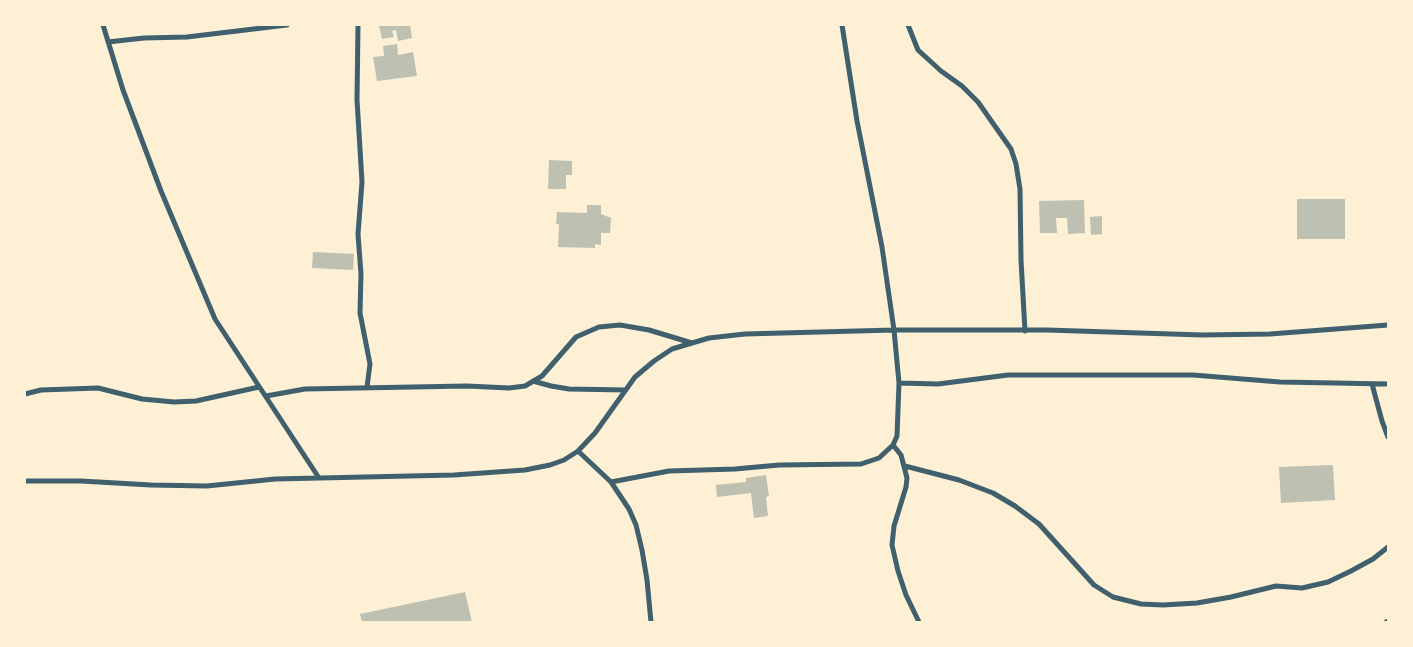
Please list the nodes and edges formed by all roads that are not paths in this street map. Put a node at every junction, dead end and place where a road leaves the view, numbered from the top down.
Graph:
1 (103, 25) edge
2 (287, 25) edge
3 (358, 25) edge
4 (842, 25) edge
5 (908, 25) edge
6 (108, 42) junction
7 (1388, 325) edge
8 (894, 330) junction
9 (1025, 331) junction
10 (692, 343) junction
11 (533, 381) junction
12 (899, 383) junction
13 (1372, 384) junction
14 (1388, 384) edge
15 (259, 387) junction
16 (367, 388) junction
17 (626, 390) junction
18 (25, 394) edge
19 (266, 396) junction
20 (1388, 437) edge
21 (893, 445) junction
22 (578, 451) junction
23 (905, 466) junction
24 (319, 478) junction
25 (25, 481) edge
26 (611, 482) junction
27 (1388, 547) edge
28 (651, 622) edge
29 (919, 622) edge

1 - 6 street
2 - 6 street
3 - 16 street
4 - 8 street
5 - 9 street
6 - 15 street
7 - 9 street
8 - 9 street
8 - 10 street
8 - 12 street
10 - 11 street
10 - 17 street
11 - 16 street
11 - 17 street
12 - 13 street
12 - 21 street
13 - 14 street
13 - 20 street
15 - 18 street
15 - 19 street
16 - 19 street
17 - 22 street
19 - 24 street
21 - 23 street
21 - 26 street
22 - 24 street
22 - 26 street
23 - 27 street
23 - 29 street
24 - 25 street
26 - 28 street

